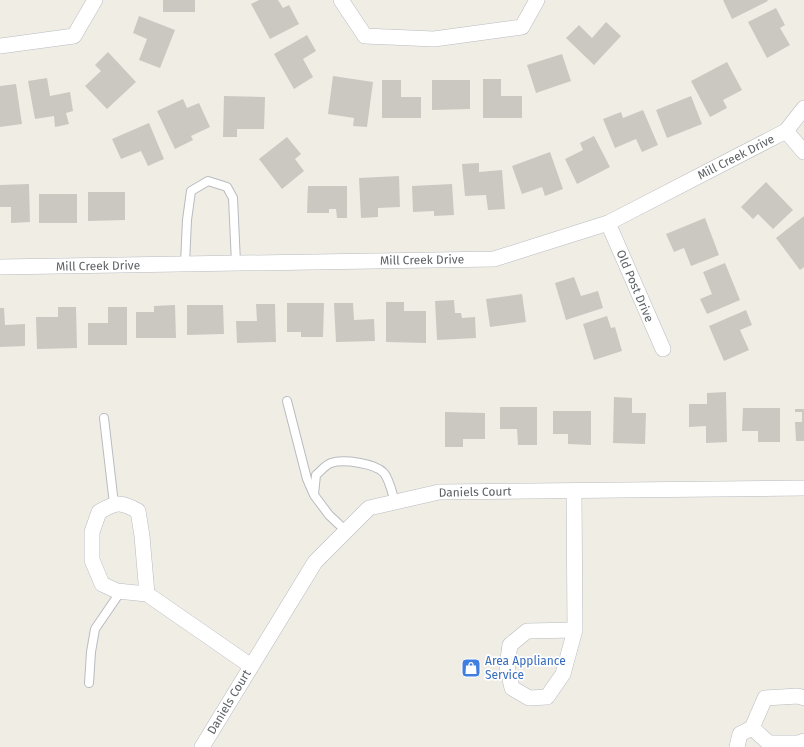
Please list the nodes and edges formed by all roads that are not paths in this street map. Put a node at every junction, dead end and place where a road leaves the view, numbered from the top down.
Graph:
1 (95, 0) edge
2 (341, 0) edge
3 (537, 0) edge
4 (0, 46) edge
5 (804, 108) edge
6 (786, 131) junction
7 (804, 152) edge
8 (608, 223) junction
9 (236, 263) junction
10 (185, 264) junction
11 (0, 267) edge
12 (662, 349) dead end
13 (286, 400) dead end
14 (104, 418) dead end
15 (804, 488) edge
16 (574, 491) junction
17 (314, 495) junction
18 (395, 502) junction
19 (114, 504) junction
20 (346, 531) junction
21 (121, 591) junction
22 (147, 594) junction
23 (575, 630) junction
24 (251, 666) junction
25 (88, 683) dead end
26 (804, 698) edge
27 (752, 728) junction
28 (804, 740) edge
29 (202, 747) edge
30 (737, 747) edge

1 - 4 street
2 - 3 street
5 - 6 street, Mill Creek Drive
6 - 7 street
6 - 8 street, Mill Creek Drive
8 - 9 street, Mill Creek Drive
8 - 12 street, Old Post Drive
9 - 10 street, Mill Creek Drive
9 - 10 lane
10 - 11 street, Mill Creek Drive
13 - 17 lane
14 - 19 lane
15 - 16 street, Daniels Court
16 - 18 street, Daniels Court
16 - 23 street
17 - 18 lane
17 - 20 lane
18 - 20 street, Daniels Court
19 - 21 street
19 - 22 street
20 - 24 street, Daniels Court
21 - 22 street
21 - 25 lane
22 - 24 street
23 - 23 street
24 - 29 street, Daniels Court
26 - 27 street
27 - 28 street
27 - 30 street

